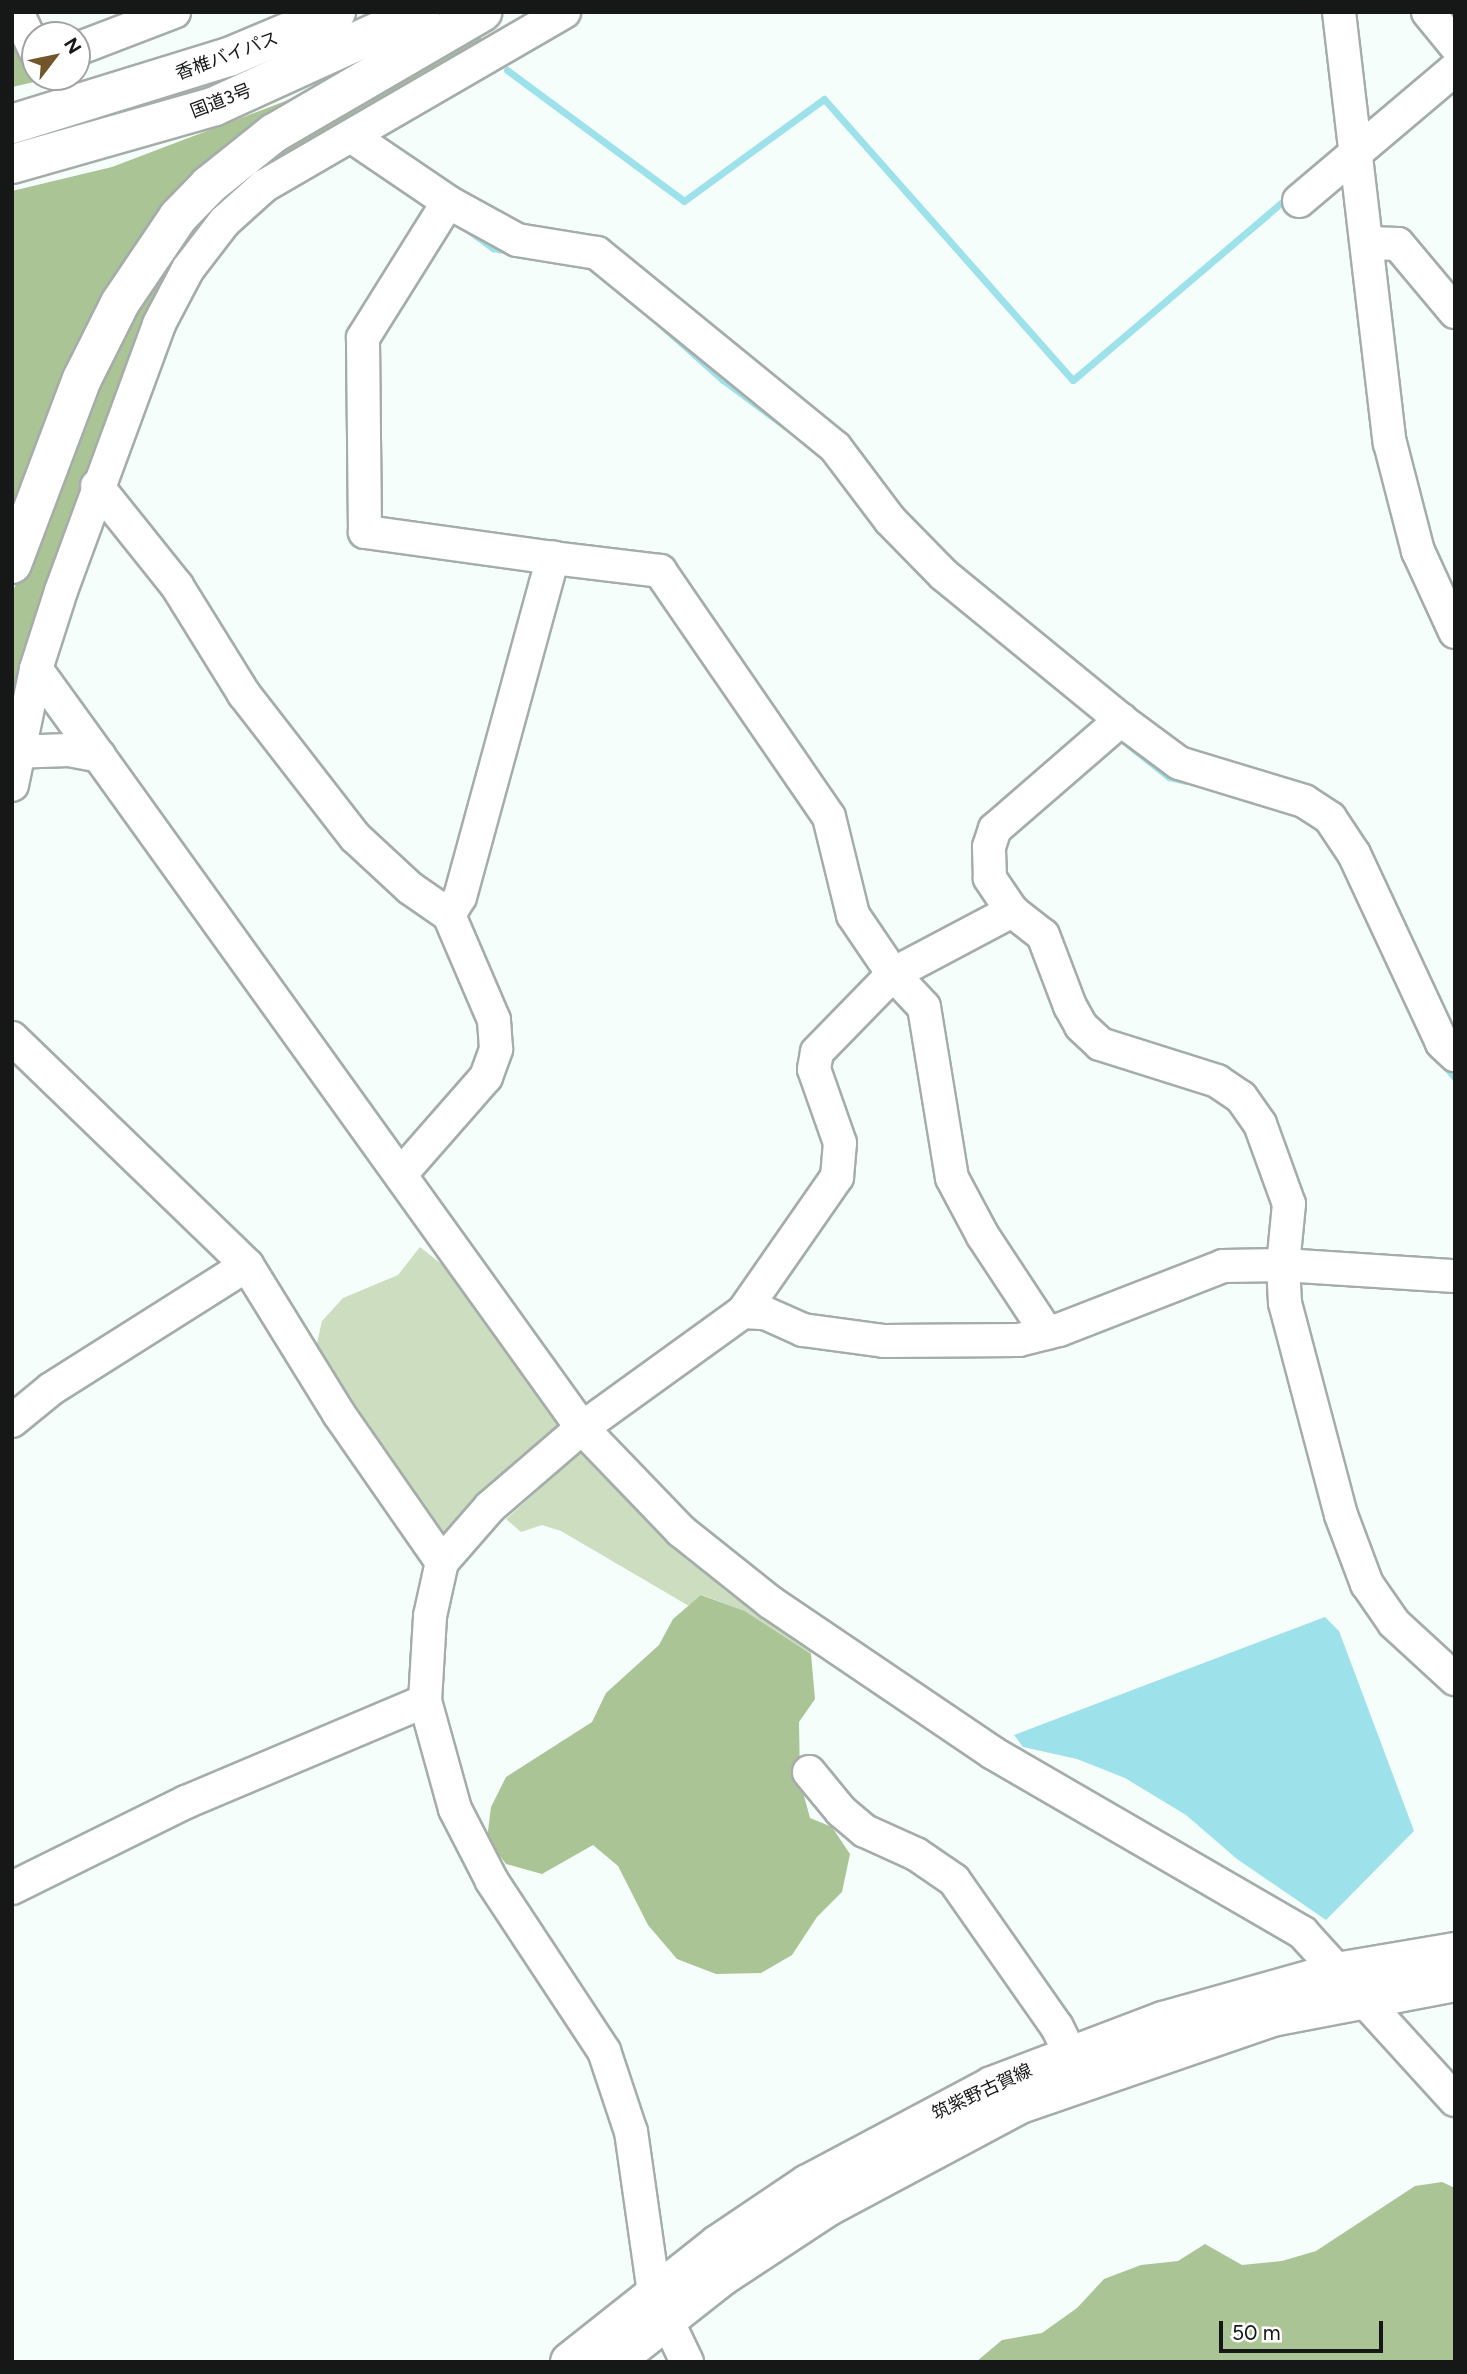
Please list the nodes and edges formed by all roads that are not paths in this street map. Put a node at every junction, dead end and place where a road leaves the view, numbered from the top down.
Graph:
1 (174, 12) edge
2 (336, 12) edge
3 (421, 12) edge
4 (482, 12) edge
5 (564, 12) edge
6 (1339, 12) edge
7 (1428, 12) edge
8 (91, 44) edge
9 (1455, 45) edge
10 (1455, 69) edge
11 (155, 82) junction
12 (12, 102) edge
13 (12, 124) edge
14 (354, 138) junction
15 (1357, 150) junction
16 (12, 164) edge
17 (1298, 201) dead end
18 (448, 202) junction
19 (1367, 243) junction
20 (1455, 312) edge
21 (97, 486) junction
22 (553, 558) junction
23 (12, 564) edge
24 (1455, 632) edge
25 (36, 669) junction
26 (1121, 720) junction
27 (16, 752) edge
28 (99, 756) junction
29 (12, 785) edge
30 (1012, 911) junction
31 (449, 915) junction
32 (893, 974) junction
33 (12, 1038) edge
34 (1455, 1055) edge
35 (401, 1174) junction
36 (247, 1265) junction
37 (1283, 1265) junction
38 (1455, 1276) edge
39 (743, 1312) junction
40 (1047, 1333) junction
41 (12, 1421) edge
42 (582, 1428) junction
43 (442, 1562) junction
44 (1455, 1679) edge
45 (425, 1701) junction
46 (809, 1772) dead end
47 (12, 1888) edge
48 (1455, 1952) edge
49 (1455, 1982) edge
50 (1349, 1985) junction
51 (1077, 2067) junction
52 (1455, 2100) edge
53 (660, 2305) junction
54 (570, 2362) edge
55 (613, 2362) edge
56 (687, 2362) edge

1 - 8 street
2 - 11 main road, 香椎バイパス
3 - 16 main road, 国道3号
4 - 23 main road
5 - 14 street
6 - 15 street
7 - 9 street
10 - 15 street
11 - 12 main road
11 - 13 main road
14 - 18 street
14 - 21 street
15 - 17 street
15 - 19 street
18 - 22 street
18 - 26 street
19 - 20 street
19 - 24 street
21 - 25 street
21 - 31 street
22 - 31 street
22 - 32 street
25 - 27 street
25 - 28 street
26 - 30 street
26 - 34 street
27 - 28 street
27 - 29 street
28 - 35 street
30 - 32 street
30 - 37 street
31 - 35 street
32 - 39 street
32 - 40 street
33 - 36 street
35 - 42 street
36 - 41 street
36 - 43 street
37 - 38 street
37 - 40 street
37 - 44 street
39 - 40 street
39 - 42 street
42 - 43 street
42 - 50 street
43 - 45 street
45 - 47 street
45 - 53 street
46 - 51 street
48 - 50 main road, 筑紫野古賀線
49 - 50 main road, 筑紫野古賀線
50 - 51 main road, 筑紫野古賀線
50 - 52 street
51 - 53 main road, 筑紫野古賀線
53 - 54 main road, 筑紫野古賀線
53 - 55 main road, 筑紫野古賀線
53 - 56 street

